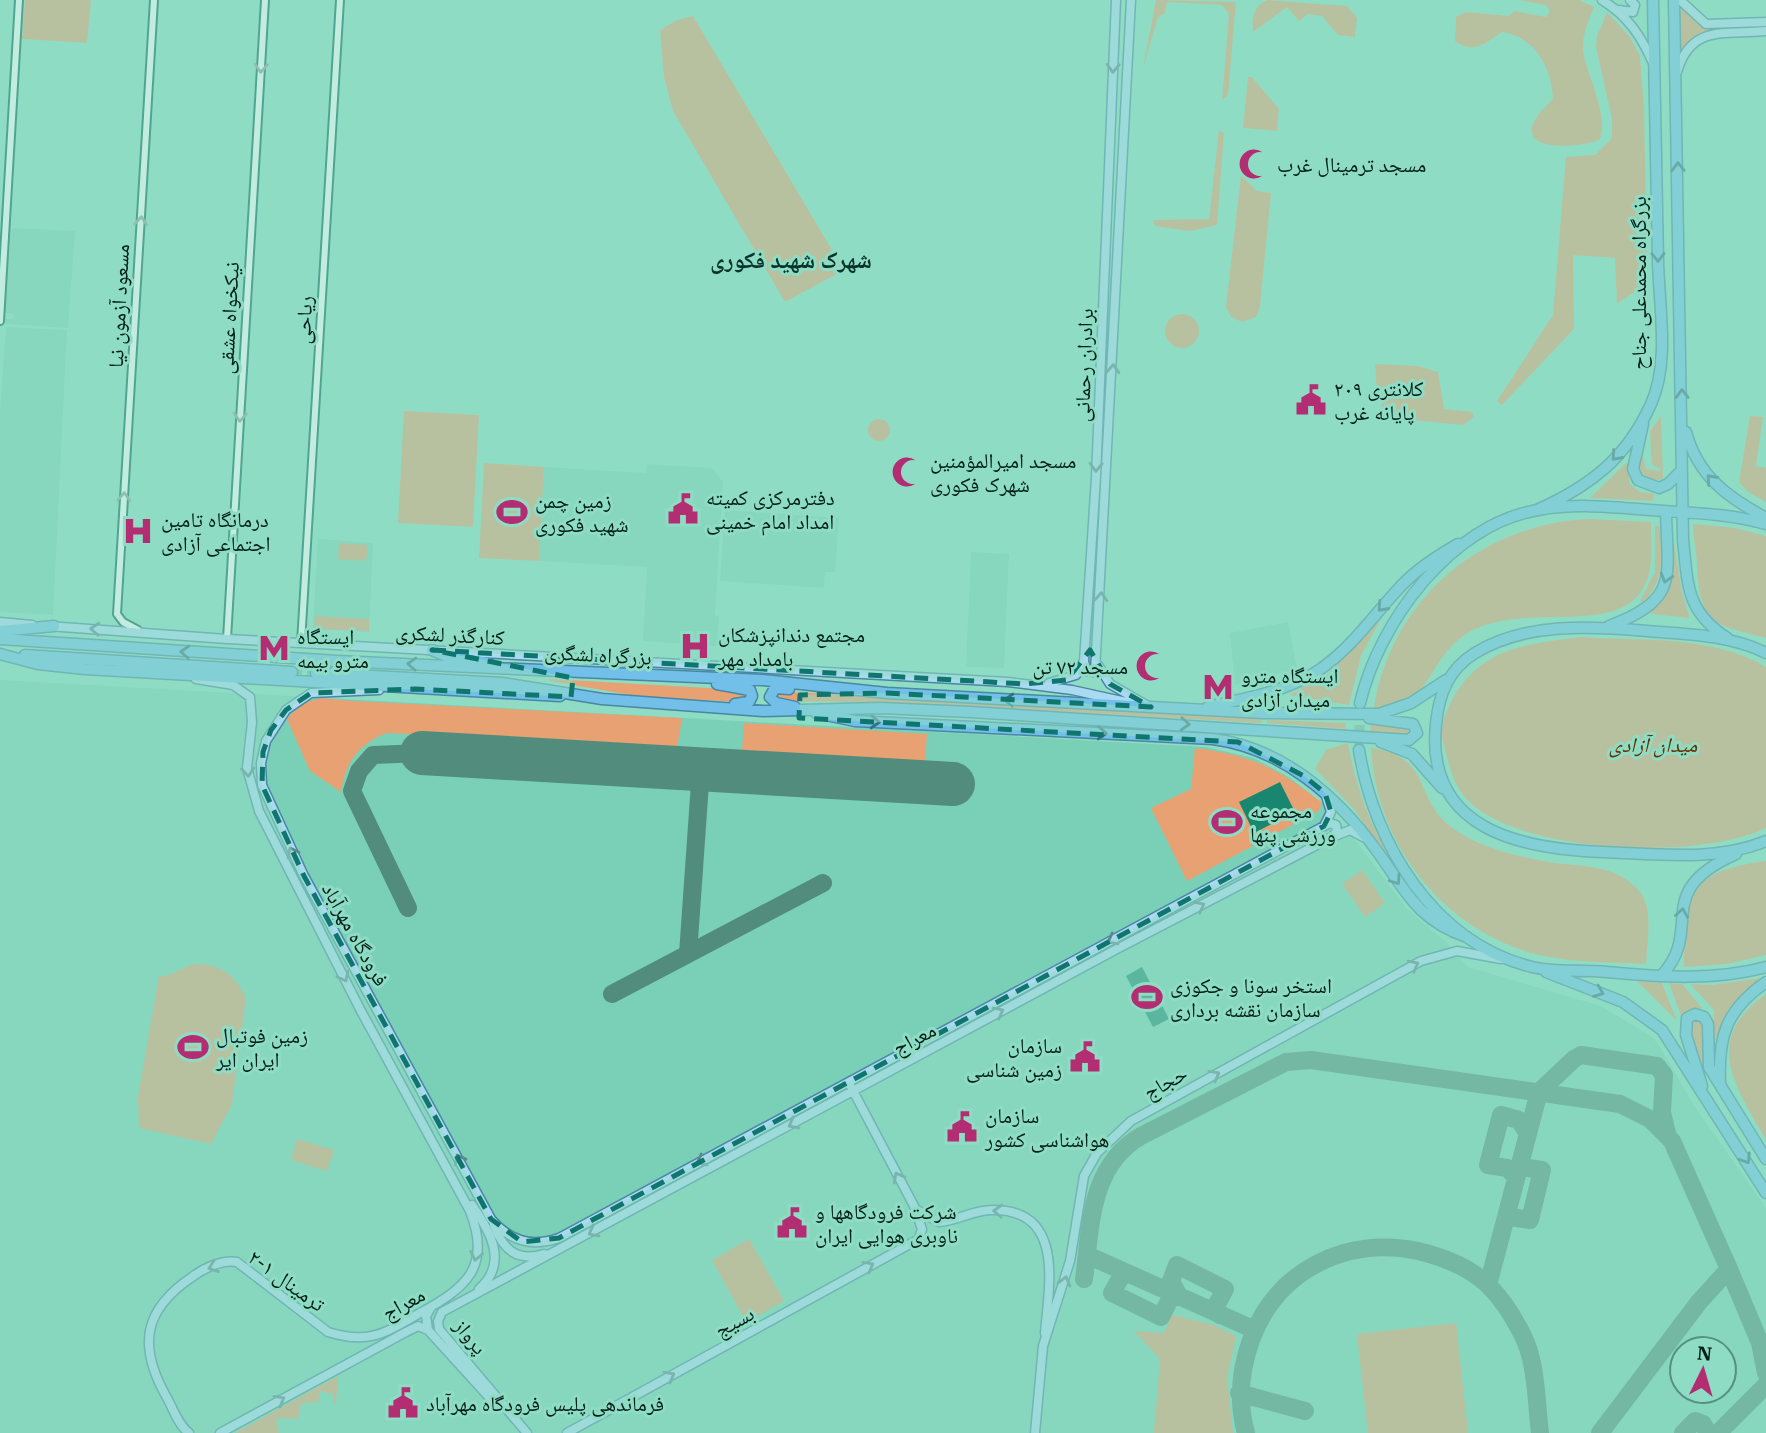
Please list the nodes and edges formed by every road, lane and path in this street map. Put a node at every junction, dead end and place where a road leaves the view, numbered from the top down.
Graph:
1 (19, 0) edge
2 (154, 0) edge
3 (265, 0) edge
4 (340, 0) edge
5 (1116, 0) edge
6 (1130, 0) edge
7 (1602, 0) edge
8 (1630, 0) edge
9 (1653, 0) edge
10 (1674, 0) edge
11 (1680, 0) edge
12 (1616, 9) junction
13 (1766, 22) edge
14 (1749, 28) junction
15 (1766, 31) edge
16 (1654, 66) junction
17 (1676, 75) junction
18 (0, 321) edge
19 (1644, 417) junction
20 (1682, 418) junction
21 (1682, 469) junction
22 (1537, 510) junction
23 (1666, 511) junction
24 (1682, 511) junction
25 (1766, 518) edge
26 (1766, 523) edge
27 (1471, 536) junction
28 (0, 622) edge
29 (54, 626) junction
30 (1607, 627) junction
31 (0, 631) edge
32 (142, 631) junction
33 (0, 639) edge
34 (227, 639) junction
35 (1730, 640) junction
36 (301, 643) junction
37 (432, 650) junction
38 (1766, 653) edge
39 (0, 654) edge
40 (1084, 662) junction
41 (1098, 665) junction
42 (530, 670) junction
43 (292, 672) tunnel mouth
44 (316, 673) tunnel mouth
45 (176, 674) junction
46 (682, 678) junction
47 (1446, 680) junction
48 (1025, 684) junction
49 (415, 689) junction
50 (887, 693) junction
51 (602, 699) junction
52 (1360, 704) tunnel mouth
53 (686, 705) junction
54 (1151, 707) junction
55 (808, 710) junction
56 (1197, 710) junction
57 (1362, 715) junction
58 (1364, 737) junction
59 (1359, 750) tunnel mouth
60 (1325, 793) junction
61 (1449, 797) junction
62 (1324, 826) junction
63 (1330, 838) junction
64 (1766, 841) edge
65 (1754, 846) junction
66 (1376, 849) junction
67 (1467, 937) junction
68 (1521, 964) junction
69 (1766, 967) edge
70 (1535, 968) junction
71 (1662, 975) junction
72 (1766, 982) edge
73 (951, 1026) junction
74 (956, 1035) junction
75 (413, 1074) junction
76 (400, 1082) junction
77 (848, 1082) junction
78 (1720, 1084) junction
79 (853, 1091) junction
80 (1707, 1104) junction
81 (1766, 1159) edge
82 (449, 1170) junction
83 (1766, 1194) edge
84 (914, 1206) junction
85 (491, 1219) junction
86 (559, 1238) joint
87 (564, 1247) junction
88 (469, 1298) junction
89 (445, 1299) joint
90 (430, 1307) junction
91 (412, 1317) junction
92 (418, 1326) junction
93 (428, 1330) junction
94 (381, 1340) junction
95 (1043, 1346) junction
96 (502, 1405) junction
97 (189, 1433) edge
98 (220, 1433) edge
99 (527, 1433) edge
100 (567, 1433) edge
101 (1035, 1433) edge

1 - 18 street
32 -> 2 street, مسعود آزمون نیا
3 -> 34 street, نیکخواه عشقی
4 - 36 street, ریاحی
5 -> 40 main road, برادران رحمانی
41 -> 6 main road, برادران رحمانی
7 - 12 main road
8 - 12 main road
9 - 16 highway, بزرگراه محمدعلی جناح
10 - 17 highway, بزرگراه محمدعلی جناح
11 - 14 main road
12 - 16 main road
13 - 14 main road
14 - 15 main road
14 - 17 main road
16 -> 19 highway, بزرگراه محمدعلی جناح
20 -> 17 highway, بزرگراه محمدعلی جناح
19 - 21 highway
19 -> 22 highway, بزرگراه محمدعلی جناح
20 - 21 highway, بزرگراه محمدعلی جناح
25 -> 20 highway
21 - 24 highway, بزرگراه محمدعلی جناح
22 - 23 highway
22 - 27 highway
23 - 24 highway
23 -> 30 highway
24 - 26 highway
24 - 35 highway, بزرگراه محمدعلی جناح
27 - 52 highway
27 -> 56 highway
28 - 29 main road, کنارگذر لشکری
29 - 31 highway
32 -> 29 main road, کنارگذر لشکری
30 - 35 highway
30 - 47 highway
32 - 34 main road, کنارگذر لشکری
42 -> 33 highway, بزرگراه لشگری
34 - 36 main road, کنارگذر لشکری
35 - 38 highway
36 - 37 main road, کنارگذر لشکری
37 - 42 highway
37 - 48 main road, کنارگذر لشکری
39 - 43 highway
39 - 45 highway
40 - 41 main road
40 - 48 main road
41 - 54 main road
42 - 46 highway, بزرگراه لشگری
44 - 51 highway, بزرگراه لشگری
45 - 49 highway
45 -> 76 main road, فرودگاه مهرآباد
46 - 50 highway, بزرگراه لشگری
46 - 53 highway
47 - 57 highway
47 - 61 highway
48 - 54 main road
49 - 51 highway
75 -> 49 main road, فرودگاه مهرآباد
54 -> 50 highway, بزرگراه لشگری
50 - 55 highway
51 - 53 highway, بزرگراه لشگری
53 - 55 highway, بزرگراه لشگری
54 - 56 highway, بزرگراه لشگری
55 -> 58 highway, بزرگراه لشگری
55 -> 60 highway
56 - 57 highway, بزرگراه لشگری
57 - 58 highway
58 - 61 highway
59 - 67 highway
60 - 62 main road
60 - 66 highway
61 - 65 highway
62 - 63 main road
62 -> 73 main road, معراج
63 - 66 main road, معراج
74 -> 63 main road, معراج
64 - 65 highway
71 -> 65 highway
66 -> 67 highway
67 - 68 highway
68 - 70 highway
95 -> 68 main road, حجاج
69 - 71 highway
70 - 71 highway
70 -> 80 highway
72 - 78 highway
73 - 74 main road
73 - 77 main road, معراج
74 - 79 main road, معراج
75 - 76 main road
85 -> 75 main road, فرودگاه مهرآباد
76 - 82 main road, فرودگاه مهرآباد
77 - 79 main road
77 -> 86 main road, معراج
78 - 80 highway
78 - 81 highway
84 -> 79 main road
79 -> 87 main road, معراج
80 -> 83 highway
82 - 88 main road
82 -> 89 main road, فرودگاه مهرآباد
95 -> 84 main road
100 -> 84 main road, بسیج
85 - 86 main road, فرودگاه مهرآباد
85 - 87 main road
87 - 88 main road, معراج
88 - 96 main road, پرواز
89 - 90 main road, معراج
90 - 91 main road, معراج
90 - 93 main road, پرواز
91 - 92 main road
91 - 94 main road, معراج
92 - 93 main road, معراج
92 - 94 main road, معراج
93 - 96 main road, پرواز
94 -> 97 main road, ترمینال ۱-۲
98 -> 94 main road
95 - 101 main road, حجاج
96 - 99 main road, پرواز

